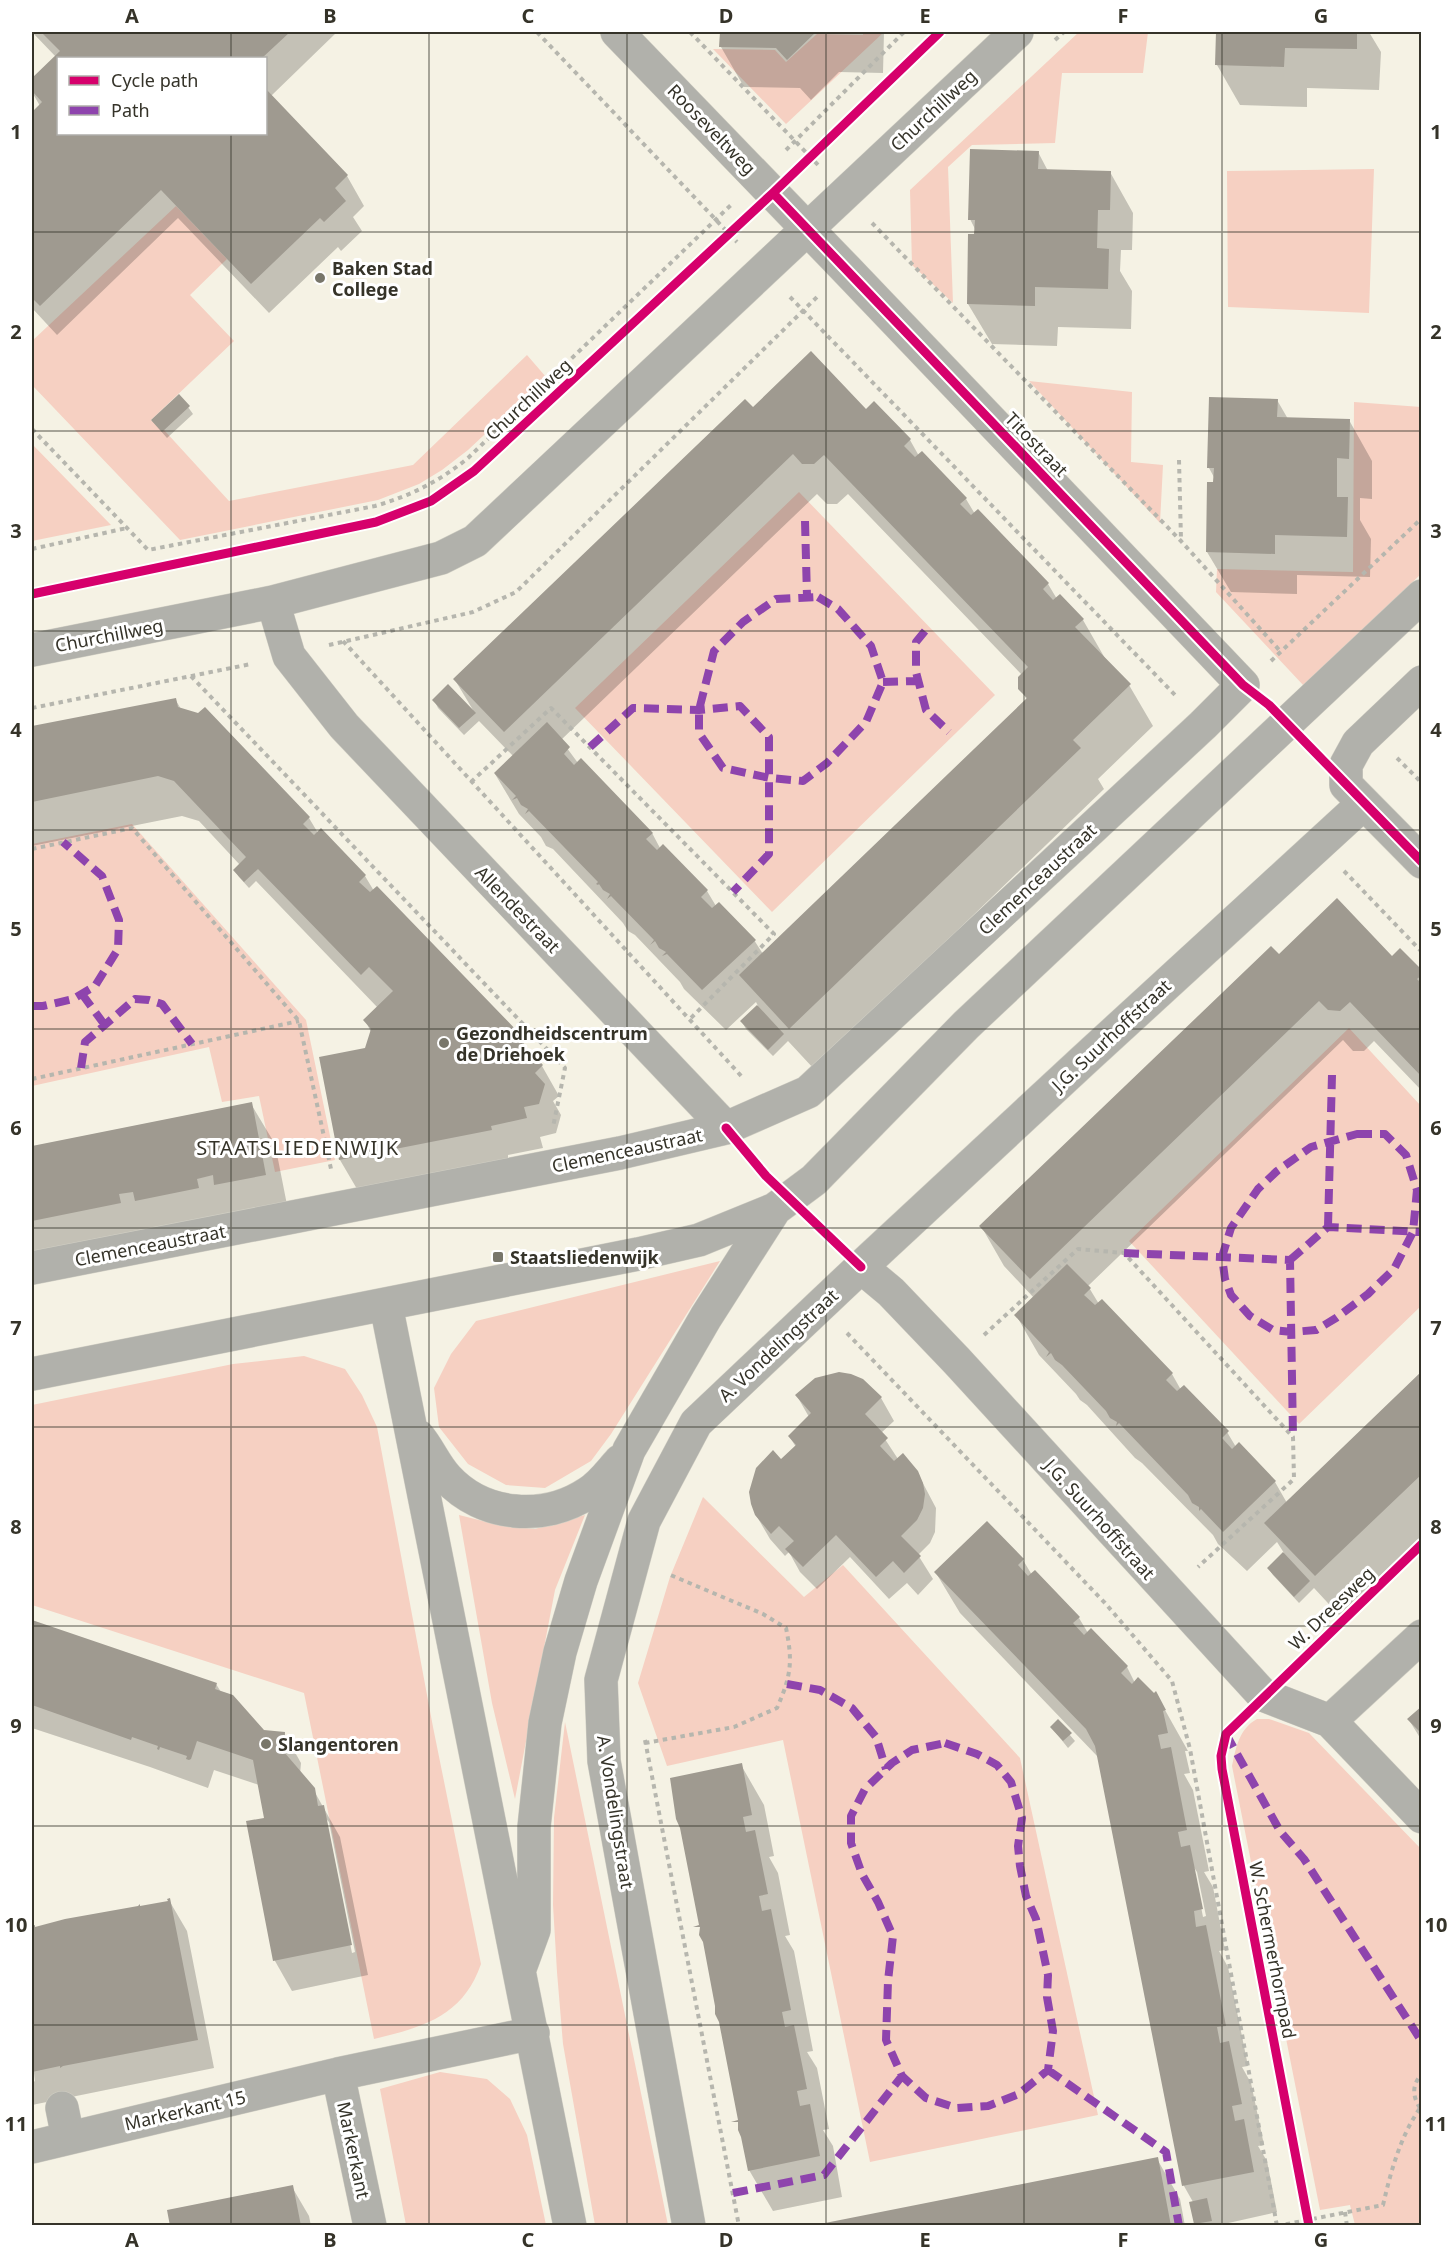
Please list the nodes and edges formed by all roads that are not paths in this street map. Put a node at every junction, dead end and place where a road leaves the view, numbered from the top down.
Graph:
1 (617, 32) edge
2 (1017, 32) edge
3 (806, 228) junction
4 (1422, 596) edge
5 (273, 602) junction
6 (32, 650) edge
7 (1422, 682) edge
8 (1243, 685) joint
9 (1363, 804) junction
10 (1422, 862) edge
11 (726, 1128) junction
12 (776, 1209) junction
13 (861, 1267) junction
14 (32, 1268) edge
15 (386, 1305) junction
16 (32, 1374) edge
17 (410, 1425) junction
18 (629, 1450) junction
19 (1422, 1636) edge
20 (1330, 1721) junction
21 (1422, 1817) edge
22 (519, 1971) junction
23 (532, 2033) junction
24 (338, 2074) junction
25 (32, 2147) edge
26 (370, 2226) edge
27 (570, 2226) edge
28 (689, 2226) edge

1 - 3 street, Rooseveltweg
2 - 3 street, Churchillweg
3 - 5 street, Churchillweg
3 - 8 street, Titostraat
4 - 12 street
5 - 6 street, Churchillweg
5 - 11 street, Allendestraat
7 - 9 street
8 - 11 street, Clemenceaustraat
9 - 10 street
9 - 13 street, J.G. Suurhoffstraat
11 - 14 street, Clemenceaustraat
12 - 15 street
12 - 18 street
13 - 20 street, J.G. Suurhoffstraat
13 - 28 street, A. Vondelingstraat
15 - 16 street
15 - 17 street
17 - 18 street
17 - 22 street
18 - 22 street
19 - 20 street
20 - 21 street
22 - 23 street
23 - 24 street, Markerkant 15
23 - 27 street
24 - 25 street, Markerkant 15
24 - 26 street, Markerkant

